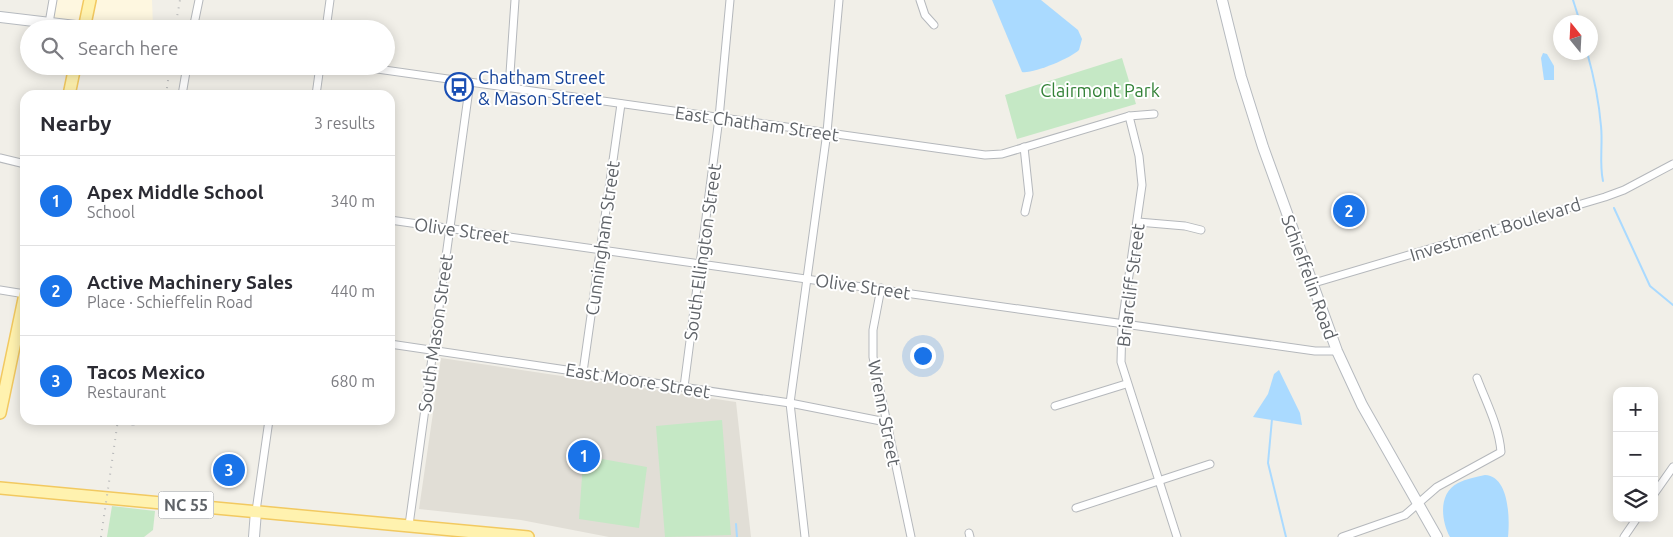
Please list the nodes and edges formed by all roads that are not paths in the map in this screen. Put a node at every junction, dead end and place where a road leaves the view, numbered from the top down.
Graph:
1 (53, 0) edge
2 (90, 0) edge
3 (199, 0) edge
4 (330, 0) edge
5 (516, 0) edge
6 (730, 0) edge
7 (839, 0) edge
8 (920, 0) edge
9 (1222, 0) edge
10 (0, 16) edge
11 (27, 20) edge
12 (49, 20) edge
13 (89, 20) edge
14 (195, 20) edge
15 (327, 20) edge
16 (934, 25) dead end
17 (395, 71) edge
18 (74, 75) edge
19 (185, 75) edge
20 (319, 75) edge
21 (470, 82) junction
22 (509, 88) junction
23 (70, 90) edge
24 (183, 90) edge
25 (317, 90) edge
26 (621, 104) junction
27 (1154, 114) dead end
28 (1129, 116) junction
29 (720, 118) junction
30 (827, 132) junction
31 (1024, 147) junction
32 (0, 158) edge
33 (20, 163) edge
34 (1673, 164) edge
35 (1024, 212) dead end
36 (395, 221) edge
37 (1138, 222) junction
38 (449, 228) junction
39 (1201, 230) dead end
40 (600, 250) junction
41 (702, 263) junction
42 (807, 278) junction
43 (1314, 283) junction
44 (881, 288) junction
45 (0, 290) edge
46 (20, 293) edge
47 (20, 318) edge
48 (1122, 324) junction
49 (395, 345) edge
50 (433, 350) junction
51 (1337, 351) junction
52 (584, 372) junction
53 (1477, 378) dead end
54 (1126, 384) junction
55 (684, 387) junction
56 (790, 403) junction
57 (1055, 406) dead end
58 (0, 414) edge
59 (886, 422) junction
60 (268, 425) edge
61 (1210, 464) dead end
62 (1673, 467) edge
63 (1159, 481) junction
64 (0, 488) edge
65 (1658, 488) edge
66 (1418, 503) junction
67 (1076, 508) dead end
68 (256, 511) junction
69 (1634, 522) edge
70 (409, 525) junction
71 (254, 537) edge
72 (528, 537) edge
73 (805, 537) edge
74 (911, 537) edge
75 (1177, 537) edge
76 (1342, 537) edge
77 (1437, 537) edge
78 (1624, 537) edge

1 - 12 street
2 - 13 main road
3 - 14 street
4 - 15 street
5 - 22 street
6 - 29 street, South Ellington Street
7 - 30 street
8 - 16 street
9 - 43 street, Schieffelin Road
10 - 11 street
17 - 21 street, East Chatham Street
18 - 23 main road
19 - 24 street
20 - 25 street
21 - 22 street, East Chatham Street
21 - 38 street, South Mason Street
22 - 26 street, East Chatham Street
26 - 29 street, East Chatham Street
26 - 40 street, Cunningham Street
27 - 28 street, East Chatham Street
28 - 31 street, East Chatham Street
28 - 37 street, Briarcliff Street
29 - 30 street, East Chatham Street
29 - 41 street, South Ellington Street
30 - 31 street, East Chatham Street
30 - 42 street
31 - 35 street
32 - 33 street
34 - 43 street, Investment Boulevard
36 - 38 street, Olive Street
37 - 39 street
37 - 48 street, Briarcliff Street
38 - 40 street, Olive Street
38 - 50 street, South Mason Street
40 - 41 street, Olive Street
40 - 52 street, Cunningham Street
41 - 42 street, Olive Street
41 - 55 street, South Ellington Street
42 - 44 street, Olive Street
42 - 56 street
43 - 51 street, Schieffelin Road
44 - 48 street, Olive Street
44 - 59 street, Wrenn Street
45 - 46 street
47 - 58 main road
48 - 51 street, Olive Street
48 - 54 street, Briarcliff Street
49 - 50 street, East Moore Street
50 - 52 street, East Moore Street
50 - 70 street, South Mason Street
51 - 66 street, Schieffelin Road
52 - 55 street, East Moore Street
53 - 66 street
54 - 57 street
54 - 63 street, Briarcliff Street
55 - 56 street, East Moore Street
56 - 59 street, East Moore Street
56 - 73 street
59 - 74 street, Wrenn Street
60 - 68 street
61 - 63 street
62 - 65 street
63 - 67 street
63 - 75 street, Briarcliff Street
64 - 68 main road, NC 55
66 - 76 street
66 - 77 street, Schieffelin Road
68 - 70 main road, NC 55
68 - 71 street
69 - 78 street
70 - 72 main road, NC 55

